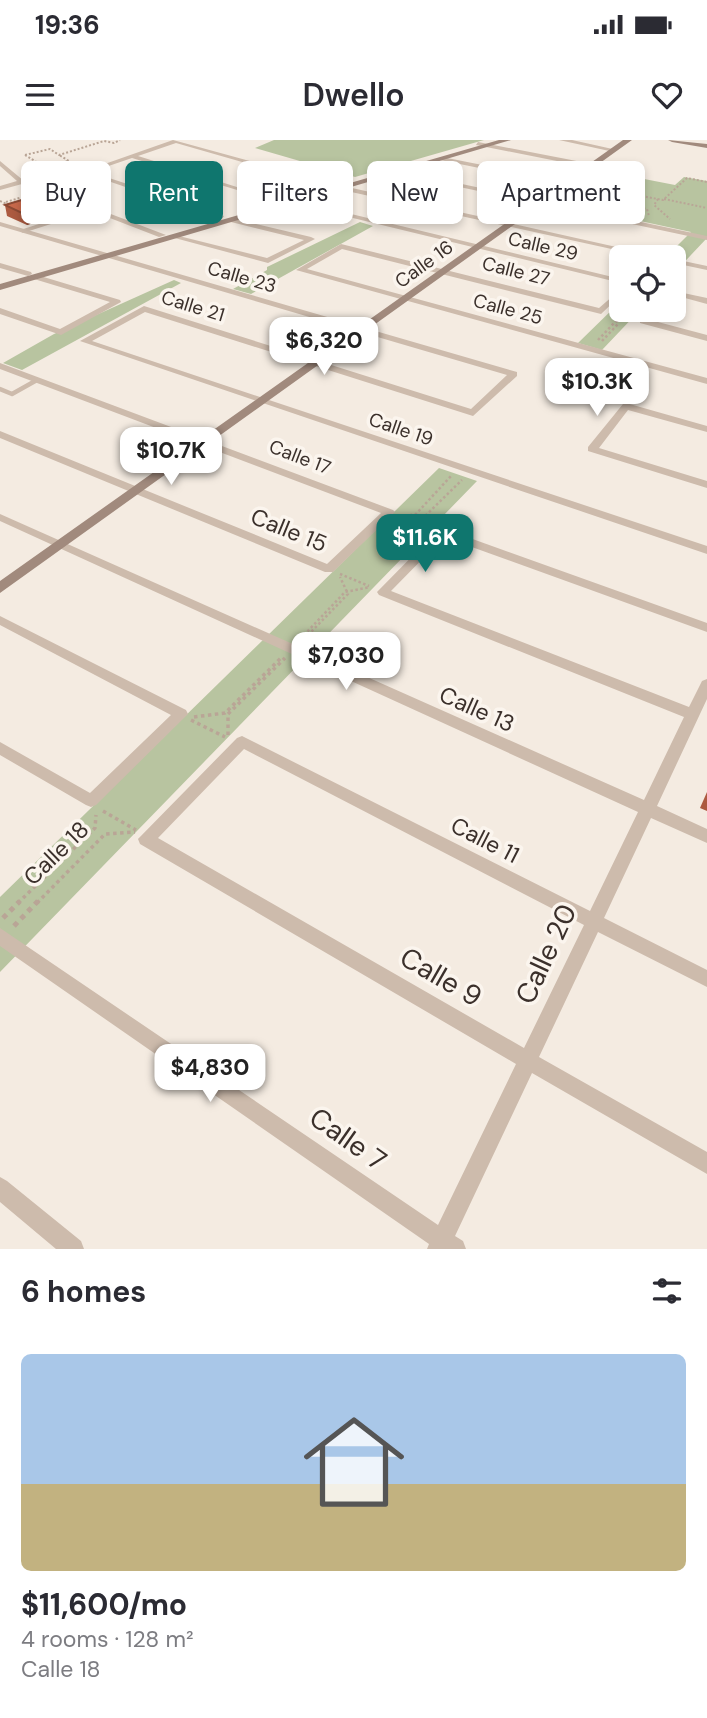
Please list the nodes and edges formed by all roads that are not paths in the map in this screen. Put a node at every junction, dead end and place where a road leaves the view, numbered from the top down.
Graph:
1 (508, 140) edge
2 (562, 140) edge
3 (628, 140) edge
4 (672, 140) edge
5 (691, 140) edge
6 (176, 141) edge
7 (485, 143) edge
8 (707, 144) edge
9 (614, 150) junction
10 (131, 156) junction
11 (442, 159) junction
12 (246, 161) edge
13 (435, 161) edge
14 (569, 161) edge
15 (599, 161) edge
16 (0, 163) edge
17 (477, 166) edge
18 (353, 180) edge
19 (21, 185) edge
20 (21, 186) edge
21 (125, 187) edge
22 (0, 188) edge
23 (237, 188) edge
24 (353, 189) edge
25 (111, 216) edge
26 (353, 217) edge
27 (477, 217) edge
28 (237, 219) edge
29 (233, 220) junction
30 (0, 224) edge
31 (45, 224) edge
32 (201, 224) edge
33 (510, 224) joint
34 (640, 224) edge
35 (23, 231) junction
36 (163, 235) junction
37 (175, 237) junction
38 (707, 238) edge
39 (609, 246) edge
40 (478, 247) junction
41 (103, 255) junction
42 (686, 264) edge
43 (0, 265) edge
44 (707, 268) edge
45 (300, 270) joint
46 (444, 271) junction
47 (33, 275) junction
48 (609, 278) edge
49 (0, 285) edge
50 (686, 296) edge
51 (405, 299) junction
52 (707, 301) edge
53 (609, 302) edge
54 (144, 309) joint
55 (0, 311) edge
56 (651, 322) edge
57 (361, 330) junction
58 (707, 338) edge
59 (316, 363) junction
60 (1, 368) edge
61 (37, 380) junction
62 (707, 381) edge
63 (0, 389) edge
64 (262, 401) junction
65 (473, 412) joint
66 (707, 429) edge
67 (0, 434) edge
68 (205, 442) junction
69 (707, 485) edge
70 (137, 490) junction
71 (0, 517) edge
72 (61, 544) junction
73 (707, 550) edge
74 (334, 571) joint
75 (0, 588) edge
76 (0, 620) edge
77 (707, 628) edge
78 (707, 684) edge
79 (692, 714) junction
80 (235, 741) joint
81 (0, 748) edge
82 (648, 809) junction
83 (707, 836) edge
84 (594, 921) junction
85 (6, 926) edge
86 (707, 979) edge
87 (528, 1060) junction
88 (707, 1164) edge
89 (0, 1188) edge
90 (445, 1246) edge
91 (73, 1249) edge

1 - 7 street
2 - 9 street
3 - 9 street, Calle 16
4 - 8 street
5 - 8 street
6 - 10 street
6 - 12 street
7 - 11 street
7 - 14 street
7 - 18 street
9 - 15 street, Calle 16
10 - 21 street
10 - 23 street
11 - 13 street
11 - 17 street
16 - 19 street
20 - 22 street
24 - 27 street
25 - 36 street
26 - 40 street, Calle 29
28 - 29 street
29 - 37 street
29 - 37 street
30 - 35 street, Calle 23
31 - 35 lane
32 - 36 street
33 - 39 street
33 - 40 street, Calle 16
34 - 38 street
35 - 41 street, Calle 23
36 - 41 street
37 - 41 street
40 - 46 street, Calle 16
40 - 48 street, Calle 29
41 - 47 street
41 - 57 street, Calle 23
42 - 44 street
43 - 47 street
45 - 46 street, Calle 27
45 - 51 street, Calle 25
46 - 51 street, Calle 16
46 - 53 street, Calle 27
47 - 49 street
47 - 55 street
50 - 52 street
51 - 57 street, Calle 16
51 - 62 street, Calle 25
54 - 59 street, Calle 21
54 - 64 street, Calle 19
56 - 58 street
57 - 59 street, Calle 16
57 - 65 street, Calle 23
59 - 64 street, Calle 16
59 - 65 street, Calle 21
60 - 61 street, Calle 17
61 - 63 lane
61 - 68 street, Calle 17
64 - 68 street, Calle 16
64 - 73 street, Calle 19
66 - 69 street
67 - 70 street, Calle 15
68 - 70 street, Calle 16
68 - 74 street, Calle 17
70 - 72 street, Calle 16
70 - 74 street, Calle 15
71 - 72 street, Calle 13
72 - 75 street, Calle 16
72 - 82 street, Calle 13
76 - 81 street, Calle 18
77 - 79 street
78 - 79 street, Calle 20
79 - 82 street, Calle 20
80 - 84 street, Calle 11
80 - 87 street, Calle 9
82 - 83 street, Calle 13
82 - 84 street, Calle 20
84 - 86 street, Calle 11
84 - 87 street, Calle 20
85 - 90 street, Calle 7
87 - 88 street, Calle 9
87 - 90 street, Calle 20
89 - 91 street

